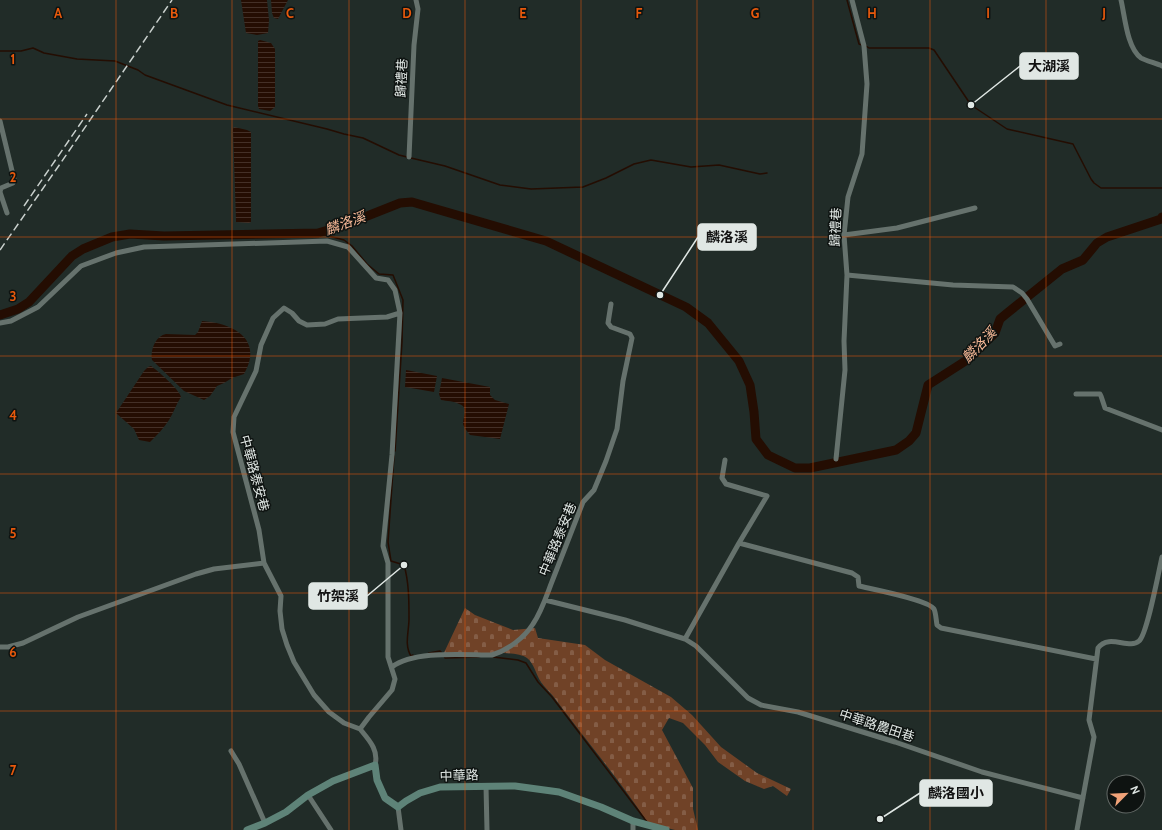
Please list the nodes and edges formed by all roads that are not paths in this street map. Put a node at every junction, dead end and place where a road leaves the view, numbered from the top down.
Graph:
1 (416, 0) edge
2 (852, 0) edge
3 (1121, 0) edge
4 (1162, 66) edge
5 (0, 121) edge
6 (409, 158) dead end
7 (975, 208) dead end
8 (7, 213) dead end
9 (844, 235) junction
10 (847, 275) junction
11 (611, 304) dead end
12 (400, 313) junction
13 (0, 323) edge
14 (1060, 344) dead end
15 (1076, 394) dead end
16 (1162, 430) edge
17 (836, 459) dead end
18 (725, 460) dead end
19 (739, 543) junction
20 (1162, 557) edge
21 (264, 563) junction
22 (545, 600) junction
23 (685, 639) junction
24 (0, 647) edge
25 (1096, 659) junction
26 (392, 667) junction
27 (360, 729) junction
28 (231, 751) dead end
29 (375, 765) junction
30 (486, 786) junction
31 (308, 795) junction
32 (1083, 798) junction
33 (398, 807) junction
34 (633, 821) junction
35 (265, 823) junction
36 (247, 830) edge
37 (331, 830) edge
38 (401, 830) edge
39 (487, 830) edge
40 (633, 830) edge
41 (666, 830) edge
42 (1077, 830) edge

1 - 6 street, 歸禮巷
2 - 9 street, 歸禮巷
3 - 4 street
5 - 8 street
7 - 9 street
9 - 10 street, 歸禮巷
10 - 14 street
10 - 17 street, 歸禮巷
11 - 22 street, 中華路泰安巷
12 - 13 street
12 - 21 street, 中華路泰安巷
12 - 26 street
15 - 16 street
18 - 19 street
19 - 23 street
19 - 25 street
20 - 25 street
21 - 24 street
21 - 27 street, 中華路泰安巷
22 - 23 street, 中華路農田巷
22 - 26 street, 中華路泰安巷
23 - 32 street, 中華路農田巷
25 - 32 street
26 - 27 street
27 - 29 street, 中華路泰安巷
28 - 35 street
29 - 31 street
29 - 33 street
30 - 33 street, 中華路
30 - 34 street, 中華路
30 - 39 street
31 - 35 street
31 - 37 street
32 - 42 street
33 - 38 street
34 - 40 street
34 - 41 street, 中華路
35 - 36 street

